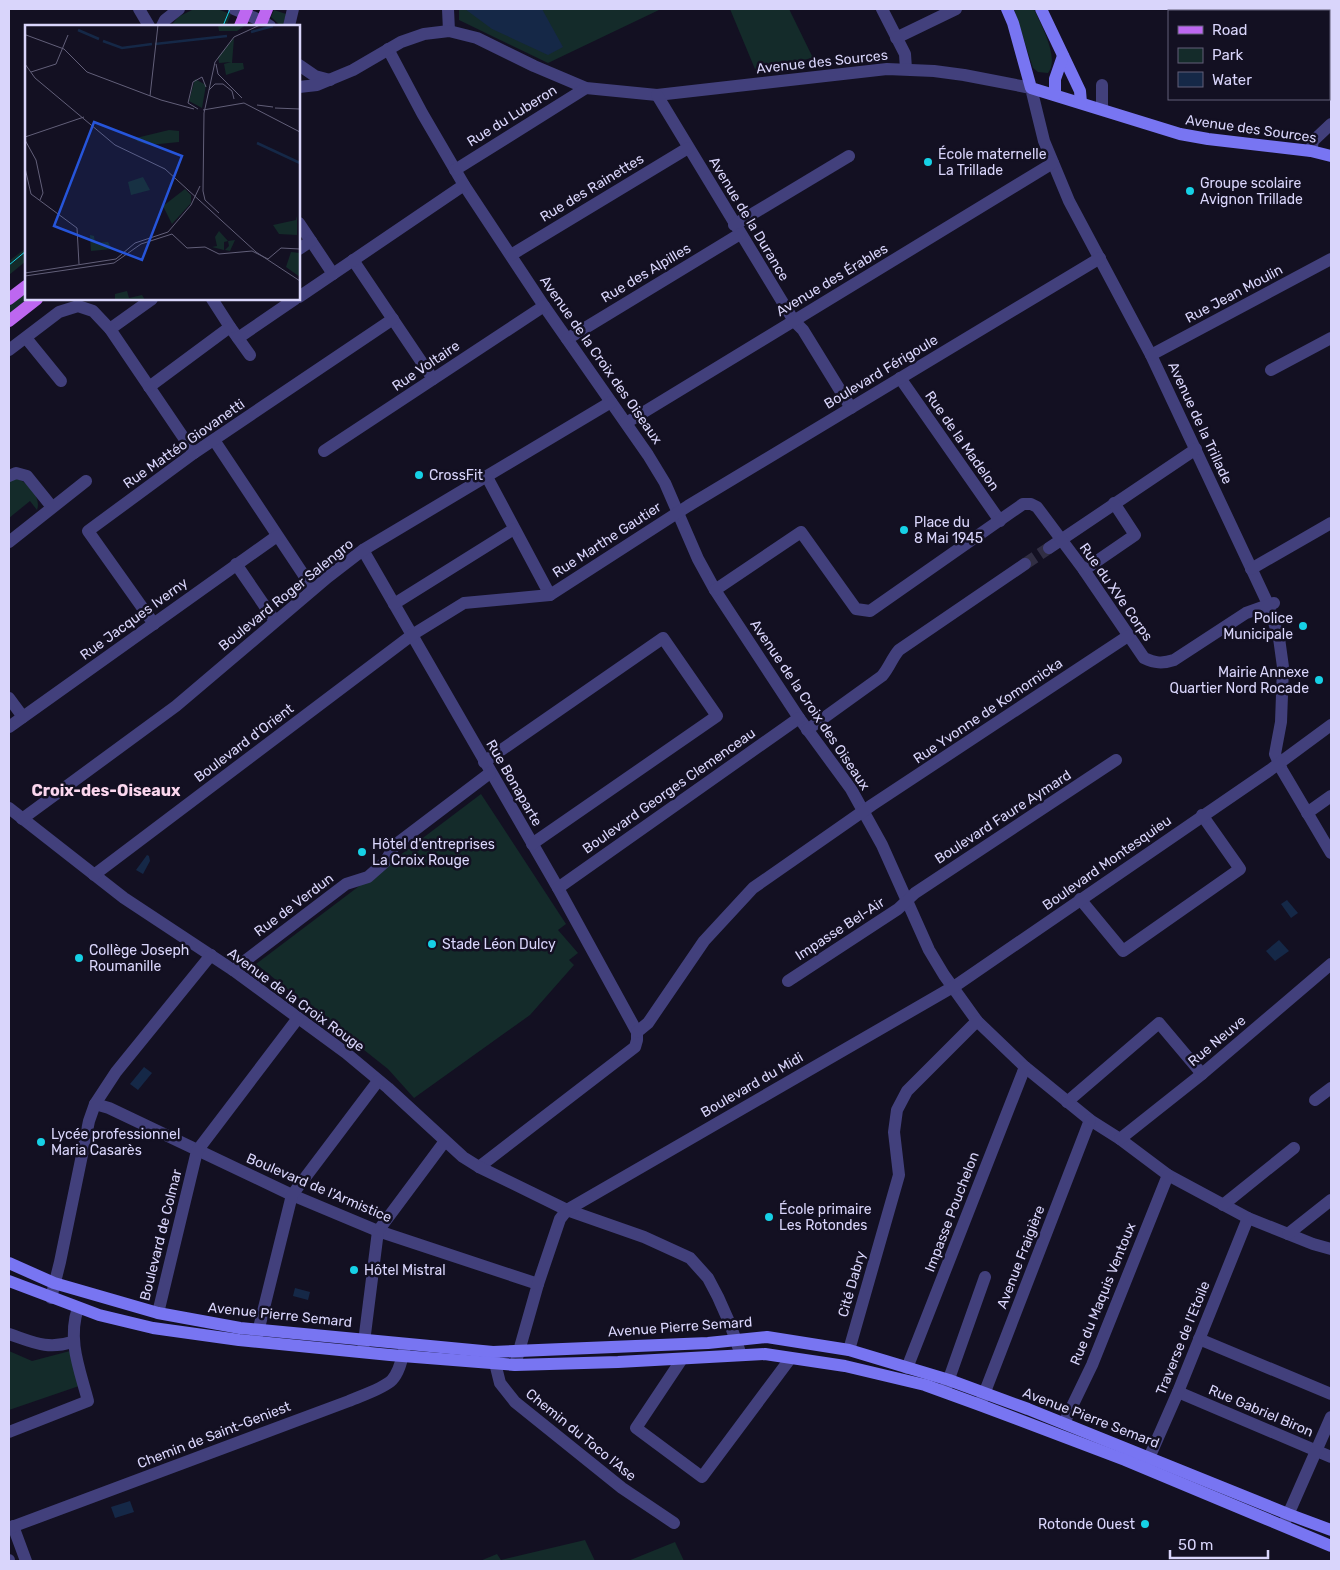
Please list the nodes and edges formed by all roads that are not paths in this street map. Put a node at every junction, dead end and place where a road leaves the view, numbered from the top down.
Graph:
1 (139, 9) edge
2 (179, 9) edge
3 (293, 9) edge
4 (448, 9) edge
5 (882, 9) edge
6 (956, 9) edge
7 (1007, 9) edge
8 (1041, 9) edge
9 (242, 10) edge
10 (265, 21) edge
11 (148, 25) edge
12 (162, 25) edge
13 (240, 25) edge
14 (289, 25) edge
15 (449, 31) junction
16 (896, 38) junction
17 (388, 49) junction
18 (1062, 56) junction
19 (300, 66) edge
20 (906, 69) junction
21 (330, 80) junction
22 (1102, 85) dead end
23 (300, 87) edge
24 (586, 88) junction
25 (1031, 88) junction
26 (657, 95) junction
27 (1055, 95) junction
28 (1081, 103) junction
29 (1102, 109) junction
30 (1331, 124) edge
31 (688, 148) junction
32 (1311, 151) junction
33 (849, 156) dead end
34 (1331, 156) edge
35 (1053, 163) junction
36 (455, 170) junction
37 (464, 185) junction
38 (300, 224) edge
39 (737, 229) junction
40 (311, 241) junction
41 (300, 248) edge
42 (511, 255) junction
43 (1100, 258) junction
44 (1331, 259) edge
45 (354, 260) junction
46 (333, 274) junction
47 (25, 287) edge
48 (300, 295) edge
49 (9, 299) edge
50 (36, 300) edge
51 (151, 300) edge
52 (293, 300) edge
53 (217, 301) edge
54 (544, 306) junction
55 (393, 319) junction
56 (9, 321) edge
57 (794, 321) junction
58 (110, 329) junction
59 (234, 332) junction
60 (26, 338) junction
61 (1331, 338) edge
62 (567, 339) junction
63 (9, 350) edge
64 (250, 355) dead end
65 (1151, 355) junction
66 (1271, 370) dead end
67 (900, 378) junction
68 (433, 379) junction
69 (61, 381) dead end
70 (149, 387) junction
71 (611, 402) junction
72 (851, 408) junction
73 (626, 423) junction
74 (214, 440) junction
75 (1196, 449) junction
76 (324, 451) dead end
77 (194, 453) junction
78 (9, 476) edge
79 (487, 477) junction
80 (86, 481) dead end
81 (1114, 503) junction
82 (52, 507) junction
83 (679, 512) junction
84 (1000, 520) junction
85 (1331, 523) edge
86 (514, 529) junction
87 (277, 536) junction
88 (1061, 539) junction
89 (9, 542) edge
90 (1049, 548) tunnel mouth
91 (363, 550) junction
92 (236, 564) junction
93 (1025, 564) tunnel mouth
94 (1251, 569) junction
95 (1084, 570) junction
96 (313, 589) junction
97 (715, 590) junction
98 (550, 595) junction
99 (394, 604) junction
100 (1271, 604) junction
101 (275, 621) junction
102 (154, 624) junction
103 (412, 635) junction
104 (1128, 636) junction
105 (9, 698) edge
106 (22, 717) junction
107 (798, 718) junction
108 (1331, 725) edge
109 (9, 727) edge
110 (807, 730) junction
111 (1116, 760) dead end
112 (1279, 764) junction
113 (487, 767) junction
114 (1331, 796) edge
115 (9, 808) edge
116 (864, 811) junction
117 (1306, 813) junction
118 (1202, 815) junction
119 (22, 819) junction
120 (532, 844) junction
121 (1331, 854) edge
122 (94, 875) junction
123 (558, 888) junction
124 (1080, 899) junction
125 (907, 900) junction
126 (211, 956) junction
127 (1331, 964) edge
128 (233, 970) junction
129 (788, 981) dead end
130 (952, 987) junction
131 (298, 1018) junction
132 (977, 1021) junction
133 (637, 1032) junction
134 (1025, 1067) junction
135 (1202, 1074) junction
136 (378, 1080) junction
137 (1331, 1088) edge
138 (1315, 1100) dead end
139 (1068, 1102) junction
140 (95, 1104) junction
141 (1090, 1120) junction
142 (1120, 1139) junction
143 (445, 1141) junction
144 (1294, 1148) dead end
145 (197, 1151) junction
146 (479, 1167) junction
147 (1168, 1175) junction
148 (292, 1195) junction
149 (1331, 1200) edge
150 (1223, 1205) junction
151 (567, 1210) junction
152 (1248, 1218) junction
153 (378, 1231) junction
154 (1288, 1234) junction
155 (1331, 1249) edge
156 (9, 1263) edge
157 (985, 1277) dead end
158 (9, 1281) edge
159 (54, 1283) junction
160 (538, 1284) junction
161 (51, 1298) junction
162 (78, 1308) junction
163 (158, 1314) junction
164 (9, 1334) edge
165 (257, 1336) junction
166 (1199, 1339) junction
167 (72, 1342) junction
168 (736, 1342) junction
169 (364, 1346) junction
170 (405, 1350) junction
171 (519, 1350) junction
172 (849, 1350) junction
173 (741, 1355) junction
174 (494, 1358) junction
175 (682, 1359) junction
176 (790, 1359) junction
177 (515, 1365) junction
178 (908, 1368) junction
179 (946, 1386) junction
180 (1178, 1392) junction
181 (1331, 1394) edge
182 (983, 1400) junction
183 (1331, 1417) edge
184 (1064, 1423) junction
185 (9, 1432) edge
186 (1316, 1451) junction
187 (1331, 1457) edge
188 (1147, 1463) junction
189 (1286, 1520) junction
190 (674, 1523) dead end
191 (11, 1527) edge
192 (1331, 1530) edge
193 (1331, 1546) edge
194 (26, 1561) edge

1 - 11 street
2 - 12 street
3 - 14 street
4 - 15 street
5 - 16 street
6 - 16 street
7 - 25 main road, Avenue de la Trillade
8 - 18 main road
9 - 10 street
9 - 13 main road
15 - 17 street, Avenue des Sources
15 - 24 street, Avenue des Sources
16 - 20 street
17 - 21 street, Avenue des Sources
17 - 36 street, Avenue de la Croix des Oiseaux
18 - 27 main road
18 - 28 main road
19 - 21 street
20 - 25 street, Avenue des Sources
20 - 26 street, Avenue des Sources
21 - 23 street, Avenue des Sources
22 - 29 street
24 - 26 street, Avenue des Sources
24 - 36 street, Rue du Luberon
25 - 27 main road, Avenue des Sources
25 - 35 street, Avenue de la Trillade
26 - 31 street, Avenue de la Durance
27 - 28 main road, Avenue des Sources
28 - 29 main road, Avenue des Sources
29 - 32 main road, Avenue des Sources
30 - 32 street
31 - 39 street, Avenue de la Durance
31 - 42 street, Rue des Rainettes
32 - 34 main road, Avenue des Sources
33 - 39 street, Rue des Alpilles
35 - 43 street, Avenue de la Trillade
35 - 57 street, Avenue des Érables
36 - 37 street, Avenue de la Croix des Oiseaux
37 - 42 street, Avenue de la Croix des Oiseaux
37 - 45 street
38 - 40 street
39 - 57 street, Avenue de la Durance
39 - 62 street, Rue des Alpilles
40 - 41 street
40 - 46 street
42 - 54 street, Avenue de la Croix des Oiseaux
43 - 65 street, Avenue de la Trillade
43 - 67 street, Boulevard Férigoule
44 - 65 street, Rue Jean Moulin
45 - 46 street
45 - 55 street
46 - 48 street
47 - 49 main road
50 - 56 main road
51 - 58 street
52 - 59 street
53 - 59 street
54 - 62 street, Avenue de la Croix des Oiseaux
54 - 68 street, Rue Voltaire
55 - 68 street
55 - 74 street, Rue Mattéo Giovanetti
57 - 72 street, Avenue de la Durance
57 - 73 street, Avenue des Érables
58 - 60 street
58 - 70 street
59 - 64 street
59 - 70 street
60 - 63 street
60 - 69 street
61 - 66 street
62 - 71 street, Avenue de la Croix des Oiseaux
65 - 75 street, Avenue de la Trillade
67 - 72 street, Boulevard Férigoule
67 - 84 street, Rue de la Madelon
68 - 76 street, Rue Voltaire
70 - 77 street
71 - 73 street, Avenue de la Croix des Oiseaux
71 - 79 street, Boulevard Roger Salengro
72 - 83 street, Boulevard Férigoule
73 - 83 street, Avenue de la Croix des Oiseaux
74 - 77 street, Rue Mattéo Giovanetti
74 - 87 street
75 - 81 street
75 - 94 street, Avenue de la Trillade
77 - 102 street, Rue Mattéo Giovanetti
78 - 82 street
79 - 86 street
79 - 91 street, Boulevard Roger Salengro
80 - 82 street
81 - 88 street
81 - 95 street
82 - 89 street
83 - 97 street, Avenue de la Croix des Oiseaux
83 - 98 street, Rue Marthe Gautier
84 - 88 street, Rue du XVe Corps
84 - 97 street
85 - 94 street
86 - 98 street
86 - 99 street
87 - 92 street, Rue Jacques Iverny
87 - 96 street
88 - 90 street
88 - 95 street, Rue du XVe Corps
91 - 96 street, Boulevard Roger Salengro
91 - 99 street, Rue Bonaparte
92 - 101 street
92 - 102 street, Rue Jacques Iverny
93 - 110 street
94 - 100 street, Avenue de la Trillade
95 - 104 street, Rue du XVe Corps
96 - 101 street, Boulevard Roger Salengro
97 - 107 street, Avenue de la Croix des Oiseaux
98 - 103 street, Rue Marthe Gautier
99 - 103 street, Rue Bonaparte
100 - 104 street, Rue du XVe Corps
100 - 112 street, Avenue de la Trillade
101 - 119 street, Boulevard Roger Salengro
102 - 106 street, Rue Jacques Iverny
103 - 113 street, Rue Bonaparte
103 - 122 street, Boulevard d'Orient
104 - 116 street, Rue Yvonne de Komornicka
105 - 106 street
106 - 109 street, Rue Jacques Iverny
107 - 110 street, Avenue de la Croix des Oiseaux
107 - 123 street, Boulevard Georges Clemenceau
108 - 112 street, Boulevard Montesquieu
110 - 116 street, Avenue de la Croix des Oiseaux
111 - 125 street, Boulevard Faure Aymard
112 - 117 street, Avenue de la Trillade
112 - 118 street, Boulevard Montesquieu
113 - 120 street, Rue Bonaparte
113 - 120 street, Rue de Verdun
113 - 128 street, Rue de Verdun
114 - 117 street
115 - 119 street, Avenue de la Croix Rouge
116 - 125 street, Avenue de la Croix des Oiseaux
116 - 133 street, Rue Yvonne de Komornicka
117 - 121 street, Avenue de la Trillade
118 - 124 street, Boulevard Montesquieu
118 - 124 street
119 - 122 street, Avenue de la Croix Rouge
120 - 123 street, Rue Bonaparte
122 - 126 street, Avenue de la Croix Rouge
123 - 133 street, Rue Bonaparte
124 - 130 street, Boulevard Montesquieu
125 - 129 street, Impasse Bel-Air
125 - 130 street, Avenue de la Croix des Oiseaux
126 - 128 street, Avenue de la Croix Rouge
126 - 140 street
127 - 135 street, Rue Neuve
128 - 131 street, Avenue de la Croix Rouge
130 - 132 street, Avenue de la Croix des Oiseaux
130 - 151 street, Boulevard du Midi
131 - 136 street, Avenue de la Croix Rouge
131 - 145 street, Boulevard de Colmar
132 - 134 street, Avenue de la Croix des Oiseaux
132 - 172 street, Cité Dabry
133 - 146 street, Rue Yvonne de Komornicka
134 - 139 street, Avenue de la Croix des Oiseaux
134 - 178 street, Impasse Pouchelon
135 - 139 street
135 - 142 street, Rue Neuve
136 - 143 street, Avenue de la Croix Rouge
136 - 148 street
137 - 138 street
139 - 141 street, Avenue de la Croix des Oiseaux
140 - 145 street, Boulevard de l'Armistice
140 - 159 street
141 - 142 street, Avenue de la Croix des Oiseaux
141 - 182 street, Avenue Fraigière
142 - 147 street, Avenue de la Croix des Oiseaux
143 - 146 street, Avenue de la Croix Rouge
143 - 153 street
144 - 150 street
145 - 148 street, Boulevard de l'Armistice
145 - 163 street, Boulevard de Colmar
146 - 151 street, Avenue de la Croix Rouge
147 - 150 street, Avenue de la Croix des Oiseaux
147 - 184 street, Rue du Maquis Ventoux
148 - 153 street, Boulevard de l'Armistice
148 - 165 street
149 - 154 street
150 - 152 street, Avenue de la Croix des Oiseaux
151 - 160 street
151 - 168 street, Avenue de la Croix Rouge
152 - 154 street, Avenue de la Croix des Oiseaux
152 - 166 street, Traverse de l'Etoile
153 - 160 street, Boulevard de l'Armistice
153 - 169 street
154 - 155 street, Avenue de la Croix des Oiseaux
156 - 159 main road, Avenue Pierre Semard
157 - 179 street
158 - 161 main road, Avenue Pierre Semard
159 - 161 street
159 - 163 main road, Avenue Pierre Semard
160 - 171 street
161 - 162 main road, Avenue Pierre Semard
162 - 165 main road, Avenue Pierre Semard
162 - 167 street
163 - 165 main road, Avenue Pierre Semard
164 - 167 street
165 - 169 main road, Avenue Pierre Semard
166 - 180 street, Traverse de l'Etoile
166 - 181 street
167 - 185 street
168 - 171 main road, Avenue Pierre Semard
168 - 172 main road, Avenue Pierre Semard
168 - 173 street, Avenue de la Croix Rouge
169 - 170 main road, Avenue Pierre Semard
170 - 174 main road, Avenue Pierre Semard
170 - 191 street, Chemin de Saint-Geniest
171 - 174 main road, Avenue Pierre Semard
171 - 177 street
172 - 178 main road, Avenue Pierre Semard
173 - 175 main road, Avenue Pierre Semard
173 - 176 main road, Avenue Pierre Semard
174 - 177 main road, Avenue Pierre Semard
174 - 190 street, Chemin du Toco l'Ase
175 - 176 street
175 - 177 main road, Avenue Pierre Semard
176 - 179 main road, Avenue Pierre Semard
178 - 179 main road, Avenue Pierre Semard
179 - 182 main road, Avenue Pierre Semard
180 - 186 street, Rue Gabriel Biron
180 - 188 street, Traverse de l'Etoile
182 - 184 main road, Avenue Pierre Semard
182 - 188 main road, Avenue Pierre Semard
183 - 186 street
184 - 188 main road, Avenue Pierre Semard
186 - 187 street, Rue Gabriel Biron
186 - 189 street
188 - 189 main road, Avenue Pierre Semard
189 - 192 main road, Avenue Pierre Semard
189 - 193 main road, Avenue Pierre Semard
191 - 194 street

